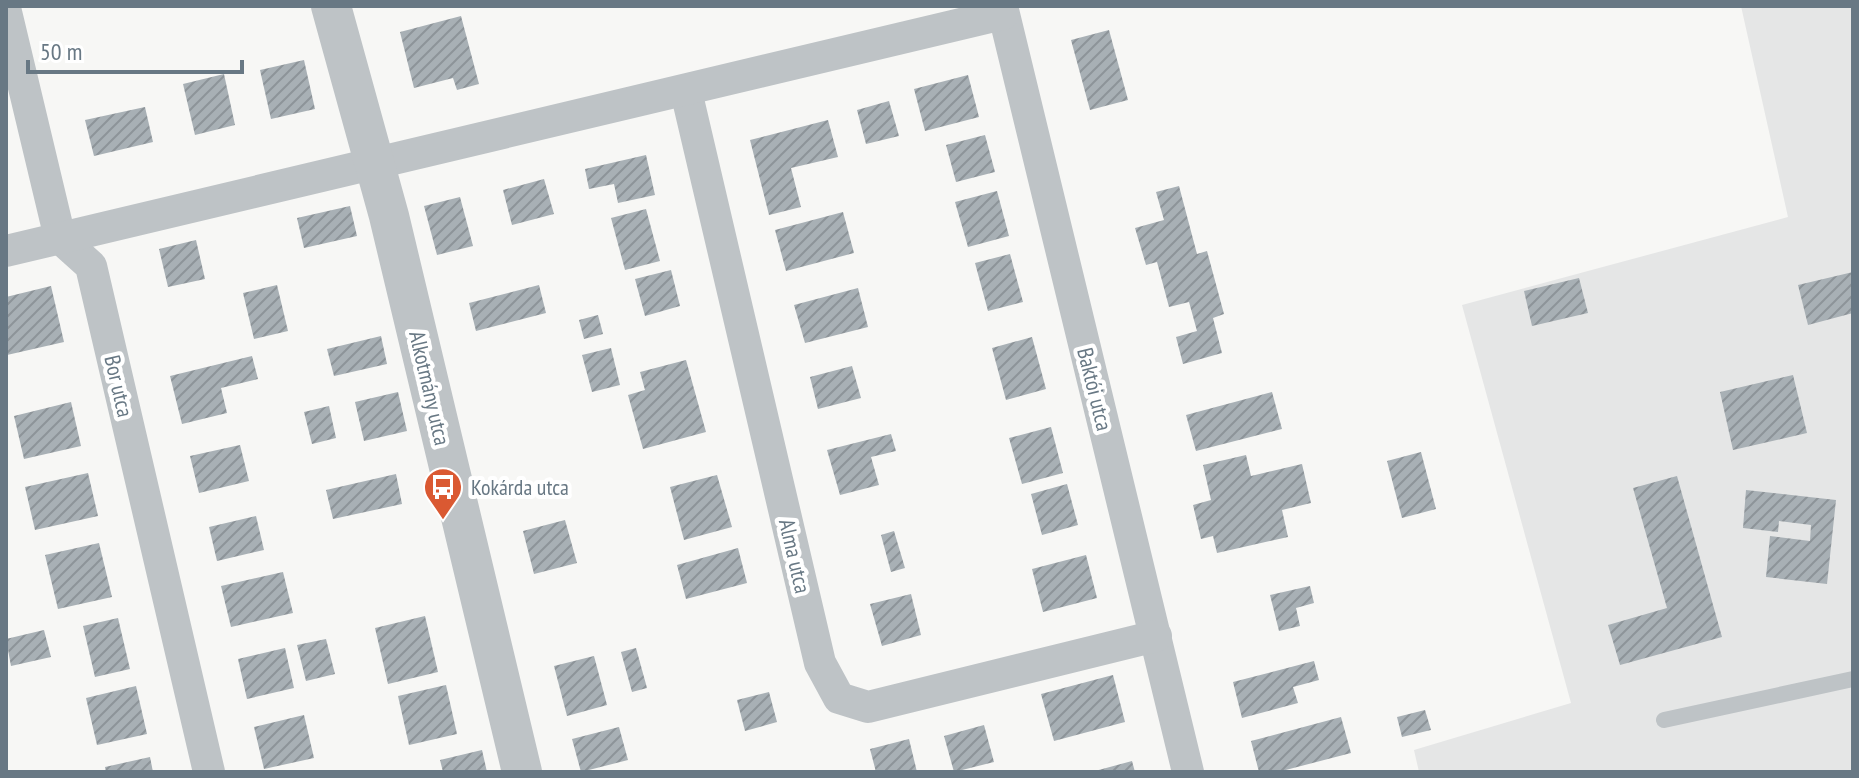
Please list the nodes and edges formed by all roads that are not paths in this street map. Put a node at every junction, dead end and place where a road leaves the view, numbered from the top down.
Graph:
1 (331, 6) edge
2 (1002, 10) edge
3 (6, 12) edge
4 (686, 91) junction
5 (373, 162) junction
6 (60, 238) junction
7 (6, 251) edge
8 (1156, 636) junction
9 (1853, 679) edge
10 (1664, 720) dead end
11 (209, 772) edge
12 (522, 772) edge
13 (1188, 772) edge

1 - 5 street, Alkotmány utca
2 - 4 street
2 - 8 street, Baktói utca
3 - 6 street
4 - 5 street
4 - 8 street, Alma utca
5 - 6 street
5 - 12 street, Alkotmány utca
6 - 7 street
6 - 11 street, Bor utca
8 - 13 street, Baktói utca
9 - 10 lane

